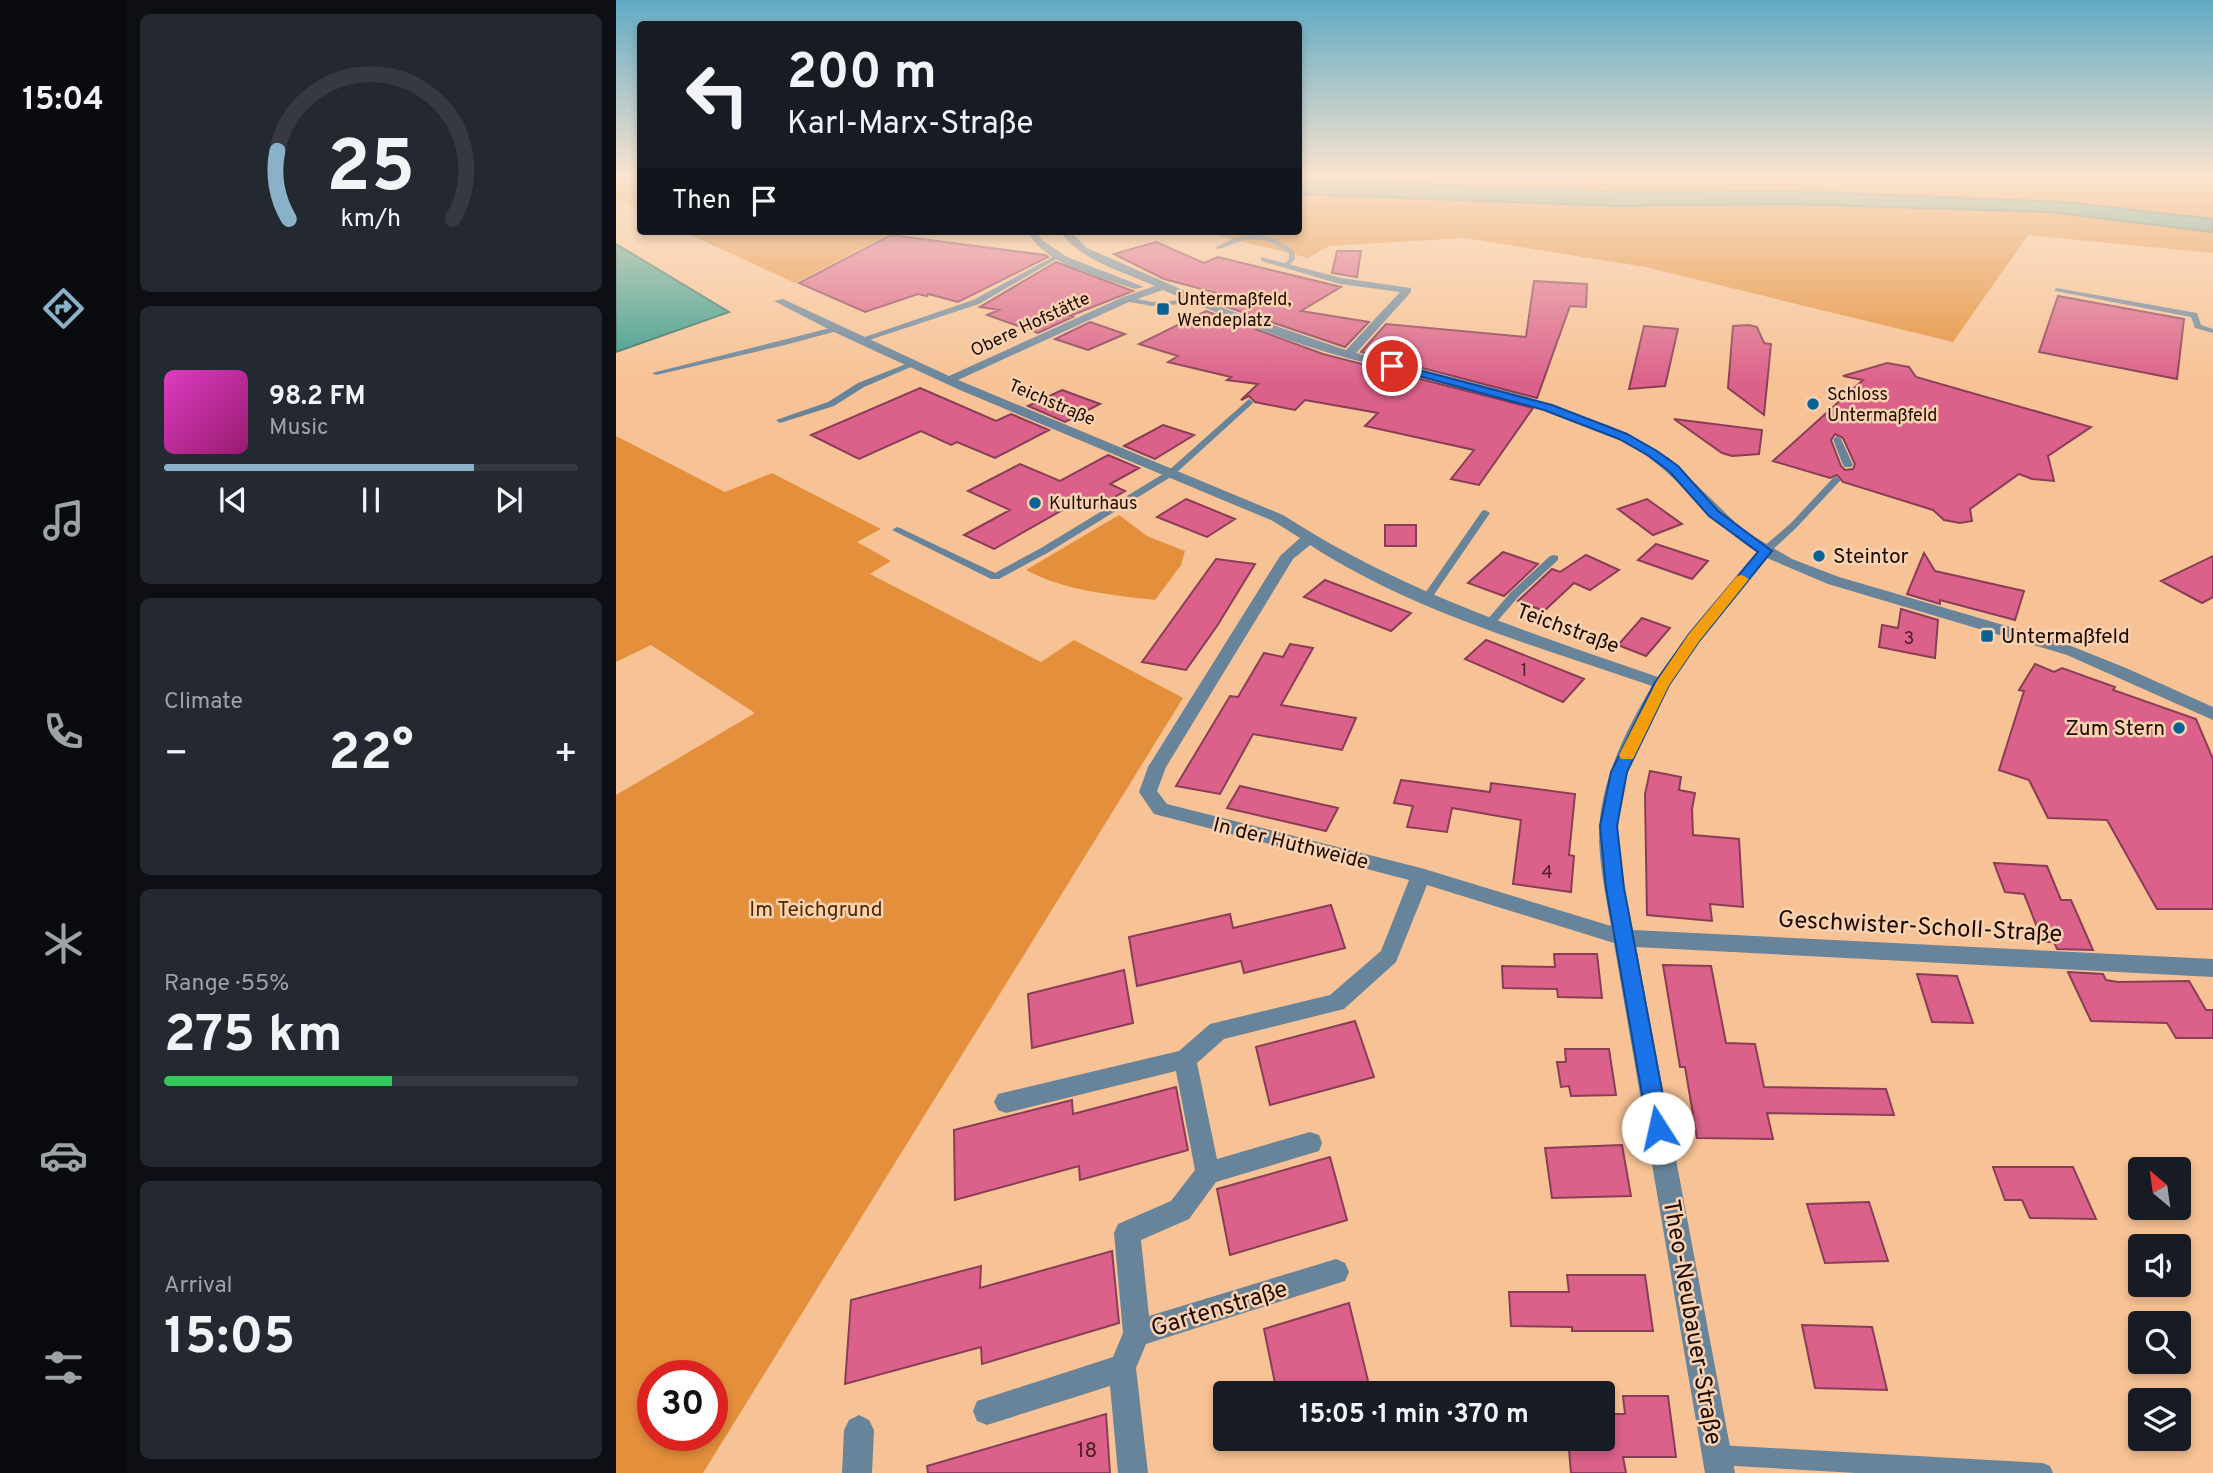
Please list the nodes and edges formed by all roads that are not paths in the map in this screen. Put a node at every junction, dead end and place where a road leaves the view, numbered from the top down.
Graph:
1 (1043, 247) edge
2 (1080, 247) edge
3 (1285, 247) edge
4 (1058, 256) junction
5 (1264, 259) dead end
6 (1286, 266) junction
7 (1164, 286) junction
8 (2057, 290) dead end
9 (1149, 291) junction
10 (1127, 299) junction
11 (779, 301) dead end
12 (1199, 301) junction
13 (834, 328) junction
14 (2213, 331) edge
15 (860, 340) junction
16 (1348, 355) junction
17 (914, 364) junction
18 (656, 373) dead end
19 (950, 380) junction
20 (1249, 402) dead end
21 (780, 420) dead end
22 (1837, 439) dead end
23 (1848, 465) dead end
24 (1171, 473) junction
25 (1836, 480) dead end
26 (1485, 513) dead end
27 (897, 530) dead end
28 (1308, 539) junction
29 (1765, 551) junction
30 (1554, 558) dead end
31 (1426, 599) junction
32 (1490, 623) junction
33 (1662, 684) junction
34 (2213, 714) edge
35 (1421, 876) junction
36 (1625, 938) junction
37 (2213, 968) edge
38 (1185, 1059) junction
39 (1006, 1102) dead end
40 (1310, 1143) dead end
41 (1208, 1172) junction
42 (1336, 1272) dead end
43 (1138, 1333) junction
44 (1122, 1368) junction
45 (987, 1411) dead end
46 (859, 1430) dead end
47 (1718, 1464) edge
48 (857, 1473) edge
49 (1133, 1473) edge
50 (2043, 1473) edge

1 - 4 street
2 - 7 street
3 - 6 lane
4 - 9 street
4 - 15 lane
5 - 6 street
6 - 16 street
7 - 9 street, Obere Hofstätte
7 - 12 street
8 - 14 lane
9 - 10 street, Obere Hofstätte
10 - 12 lane
10 - 19 street, Obere Hofstätte
11 - 13 street, Teichstraße
12 - 16 street
13 - 15 street, Teichstraße
13 - 18 lane
15 - 17 street, Teichstraße
16 - 29 street
17 - 19 street, Teichstraße
17 - 21 lane
19 - 24 street, Teichstraße
20 - 24 lane
22 - 23 lane
24 - 27 lane
24 - 28 street, Teichstraße
25 - 29 lane
26 - 31 lane
28 - 31 street, Teichstraße
28 - 35 street, In der Huthweide
29 - 33 street, Theo-Neubauer-Straße
29 - 34 street
30 - 32 lane
31 - 32 street, Teichstraße
32 - 33 street, Teichstraße
33 - 36 street, Theo-Neubauer-Straße
35 - 36 street, In der Huthweide
35 - 38 street
36 - 37 street, Geschwister-Scholl-Straße
36 - 47 street, Theo-Neubauer-Straße
38 - 39 street
38 - 41 street
40 - 41 street
41 - 43 street
42 - 43 street, Gartenstraße
43 - 44 street, Gartenstraße
44 - 45 street
44 - 49 street
46 - 48 street
47 - 50 lane

